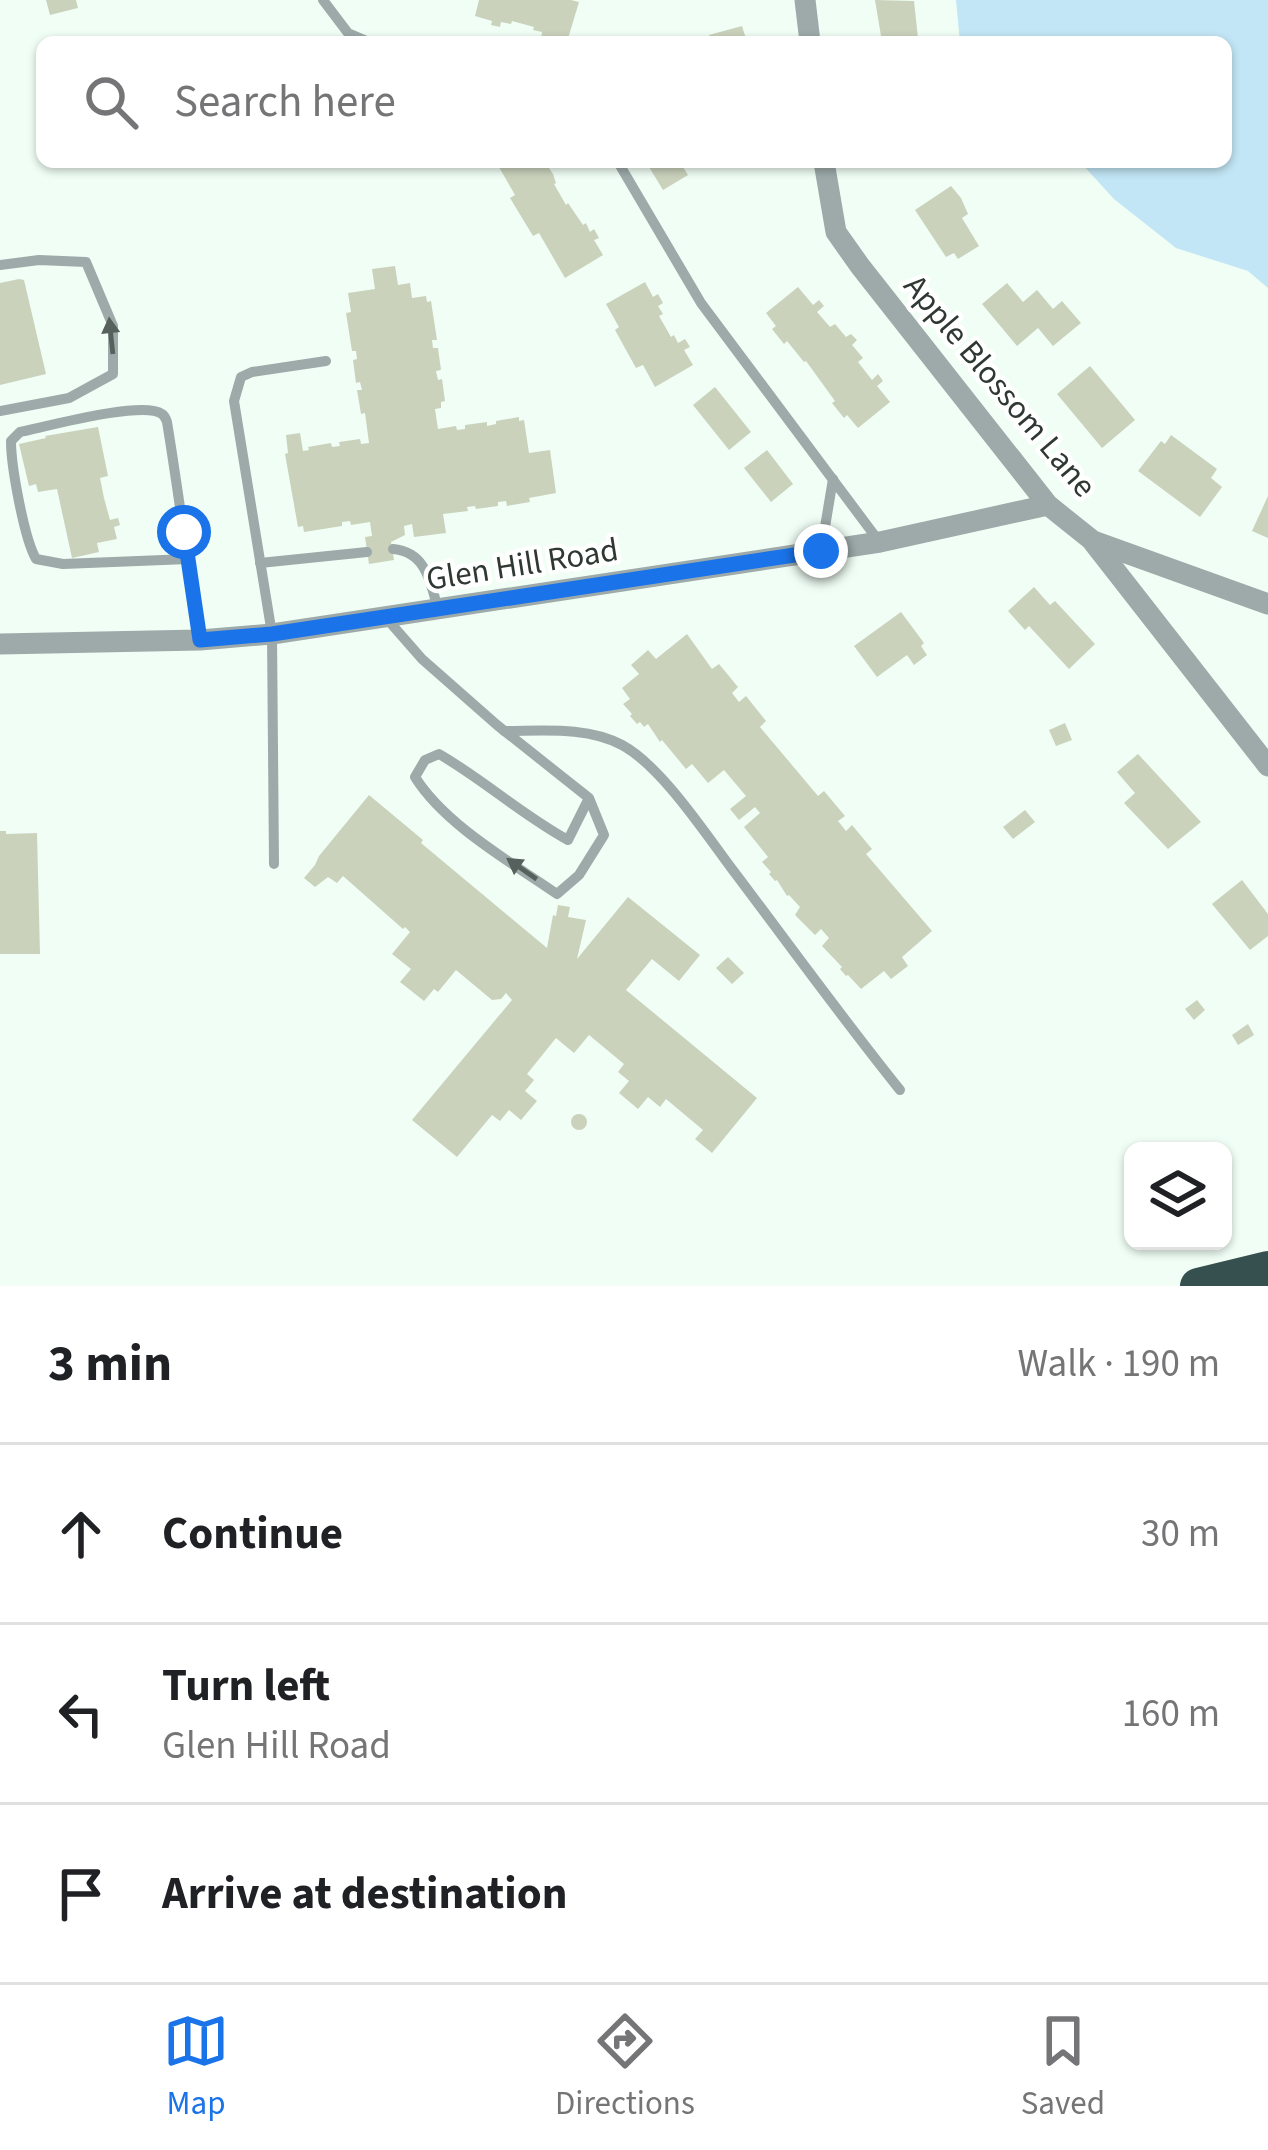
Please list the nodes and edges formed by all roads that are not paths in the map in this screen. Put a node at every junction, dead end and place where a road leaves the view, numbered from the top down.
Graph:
1 (323, 0) edge
2 (805, 0) edge
3 (355, 36) edge
4 (809, 36) edge
5 (622, 168) edge
6 (825, 168) edge
7 (0, 266) edge
8 (326, 362) dead end
9 (0, 411) edge
10 (832, 479) junction
11 (1048, 505) junction
12 (1093, 541) junction
13 (880, 542) junction
14 (393, 549) dead end
15 (821, 551) junction
16 (367, 552) dead end
17 (188, 559) junction
18 (260, 563) junction
19 (1268, 604) edge
20 (438, 609) junction
21 (385, 617) junction
22 (272, 634) junction
23 (200, 640) junction
24 (0, 644) edge
25 (504, 731) junction
26 (1268, 766) edge
27 (589, 798) junction
28 (274, 864) dead end
29 (900, 1090) dead end
30 (1268, 1269) edge
31 (1198, 1286) edge

1 - 3 lane
2 - 4 street
5 - 10 lane
6 - 11 street, Apple Blossom Lane
9 -> 7 lane
8 - 18 lane
10 - 13 lane
10 - 15 lane
11 - 12 street, Apple Blossom Lane
11 - 13 street, Glen Hill Road
12 - 19 street, Apple Blossom Lane
12 - 26 street
13 - 15 street, Glen Hill Road
14 - 20 lane
15 - 20 street, Glen Hill Road
16 - 18 lane
17 - 17 lane
17 - 23 lane
18 - 22 lane
20 - 21 street, Glen Hill Road
21 - 22 street, Glen Hill Road
21 - 25 lane
22 - 23 street, Glen Hill Road
22 - 28 lane
23 - 24 street, Glen Hill Road
25 - 27 lane
25 - 29 lane
27 -> 27 lane
30 - 31 highway

